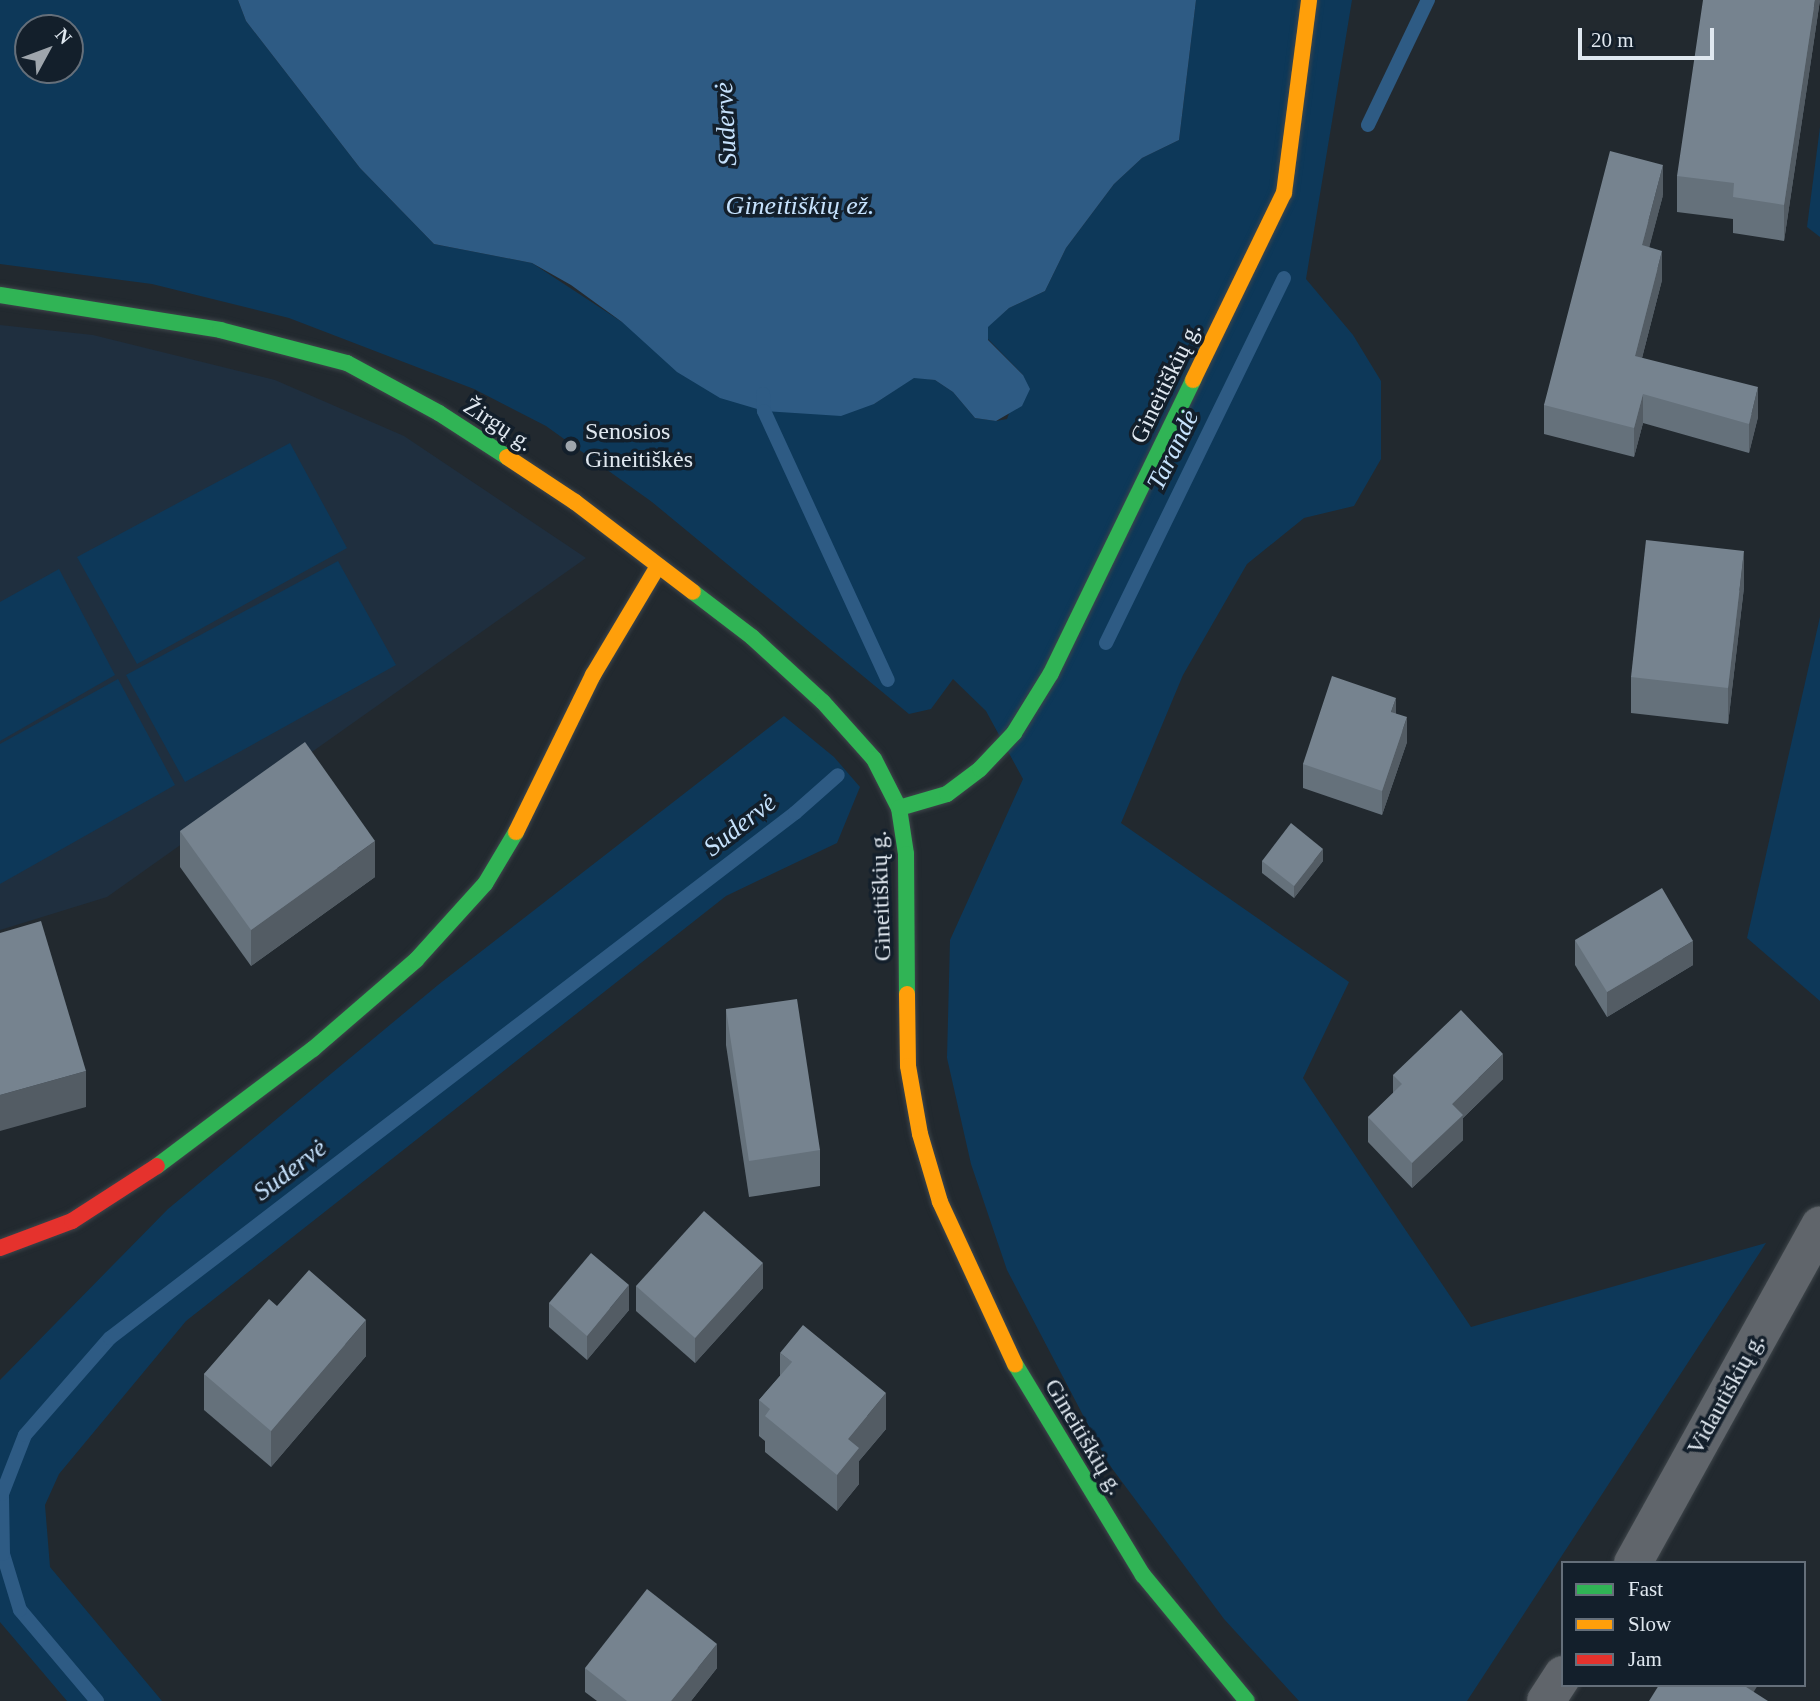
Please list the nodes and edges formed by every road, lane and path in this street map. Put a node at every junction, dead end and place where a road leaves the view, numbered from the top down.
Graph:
1 (1309, 0) edge
2 (0, 295) edge
3 (658, 566) junction
4 (899, 808) junction
5 (1820, 1225) edge
6 (0, 1248) edge
7 (1634, 1561) edge
8 (1561, 1678) edge
9 (1247, 1701) edge
10 (1546, 1701) edge

1 - 4 street, Gineitiškių g.
2 - 3 street, Žirgų g.
3 - 4 street, Žirgų g.
3 - 6 street
4 - 9 street, Gineitiškių g.
5 - 7 street, Vidautiškių g.
8 - 10 street

